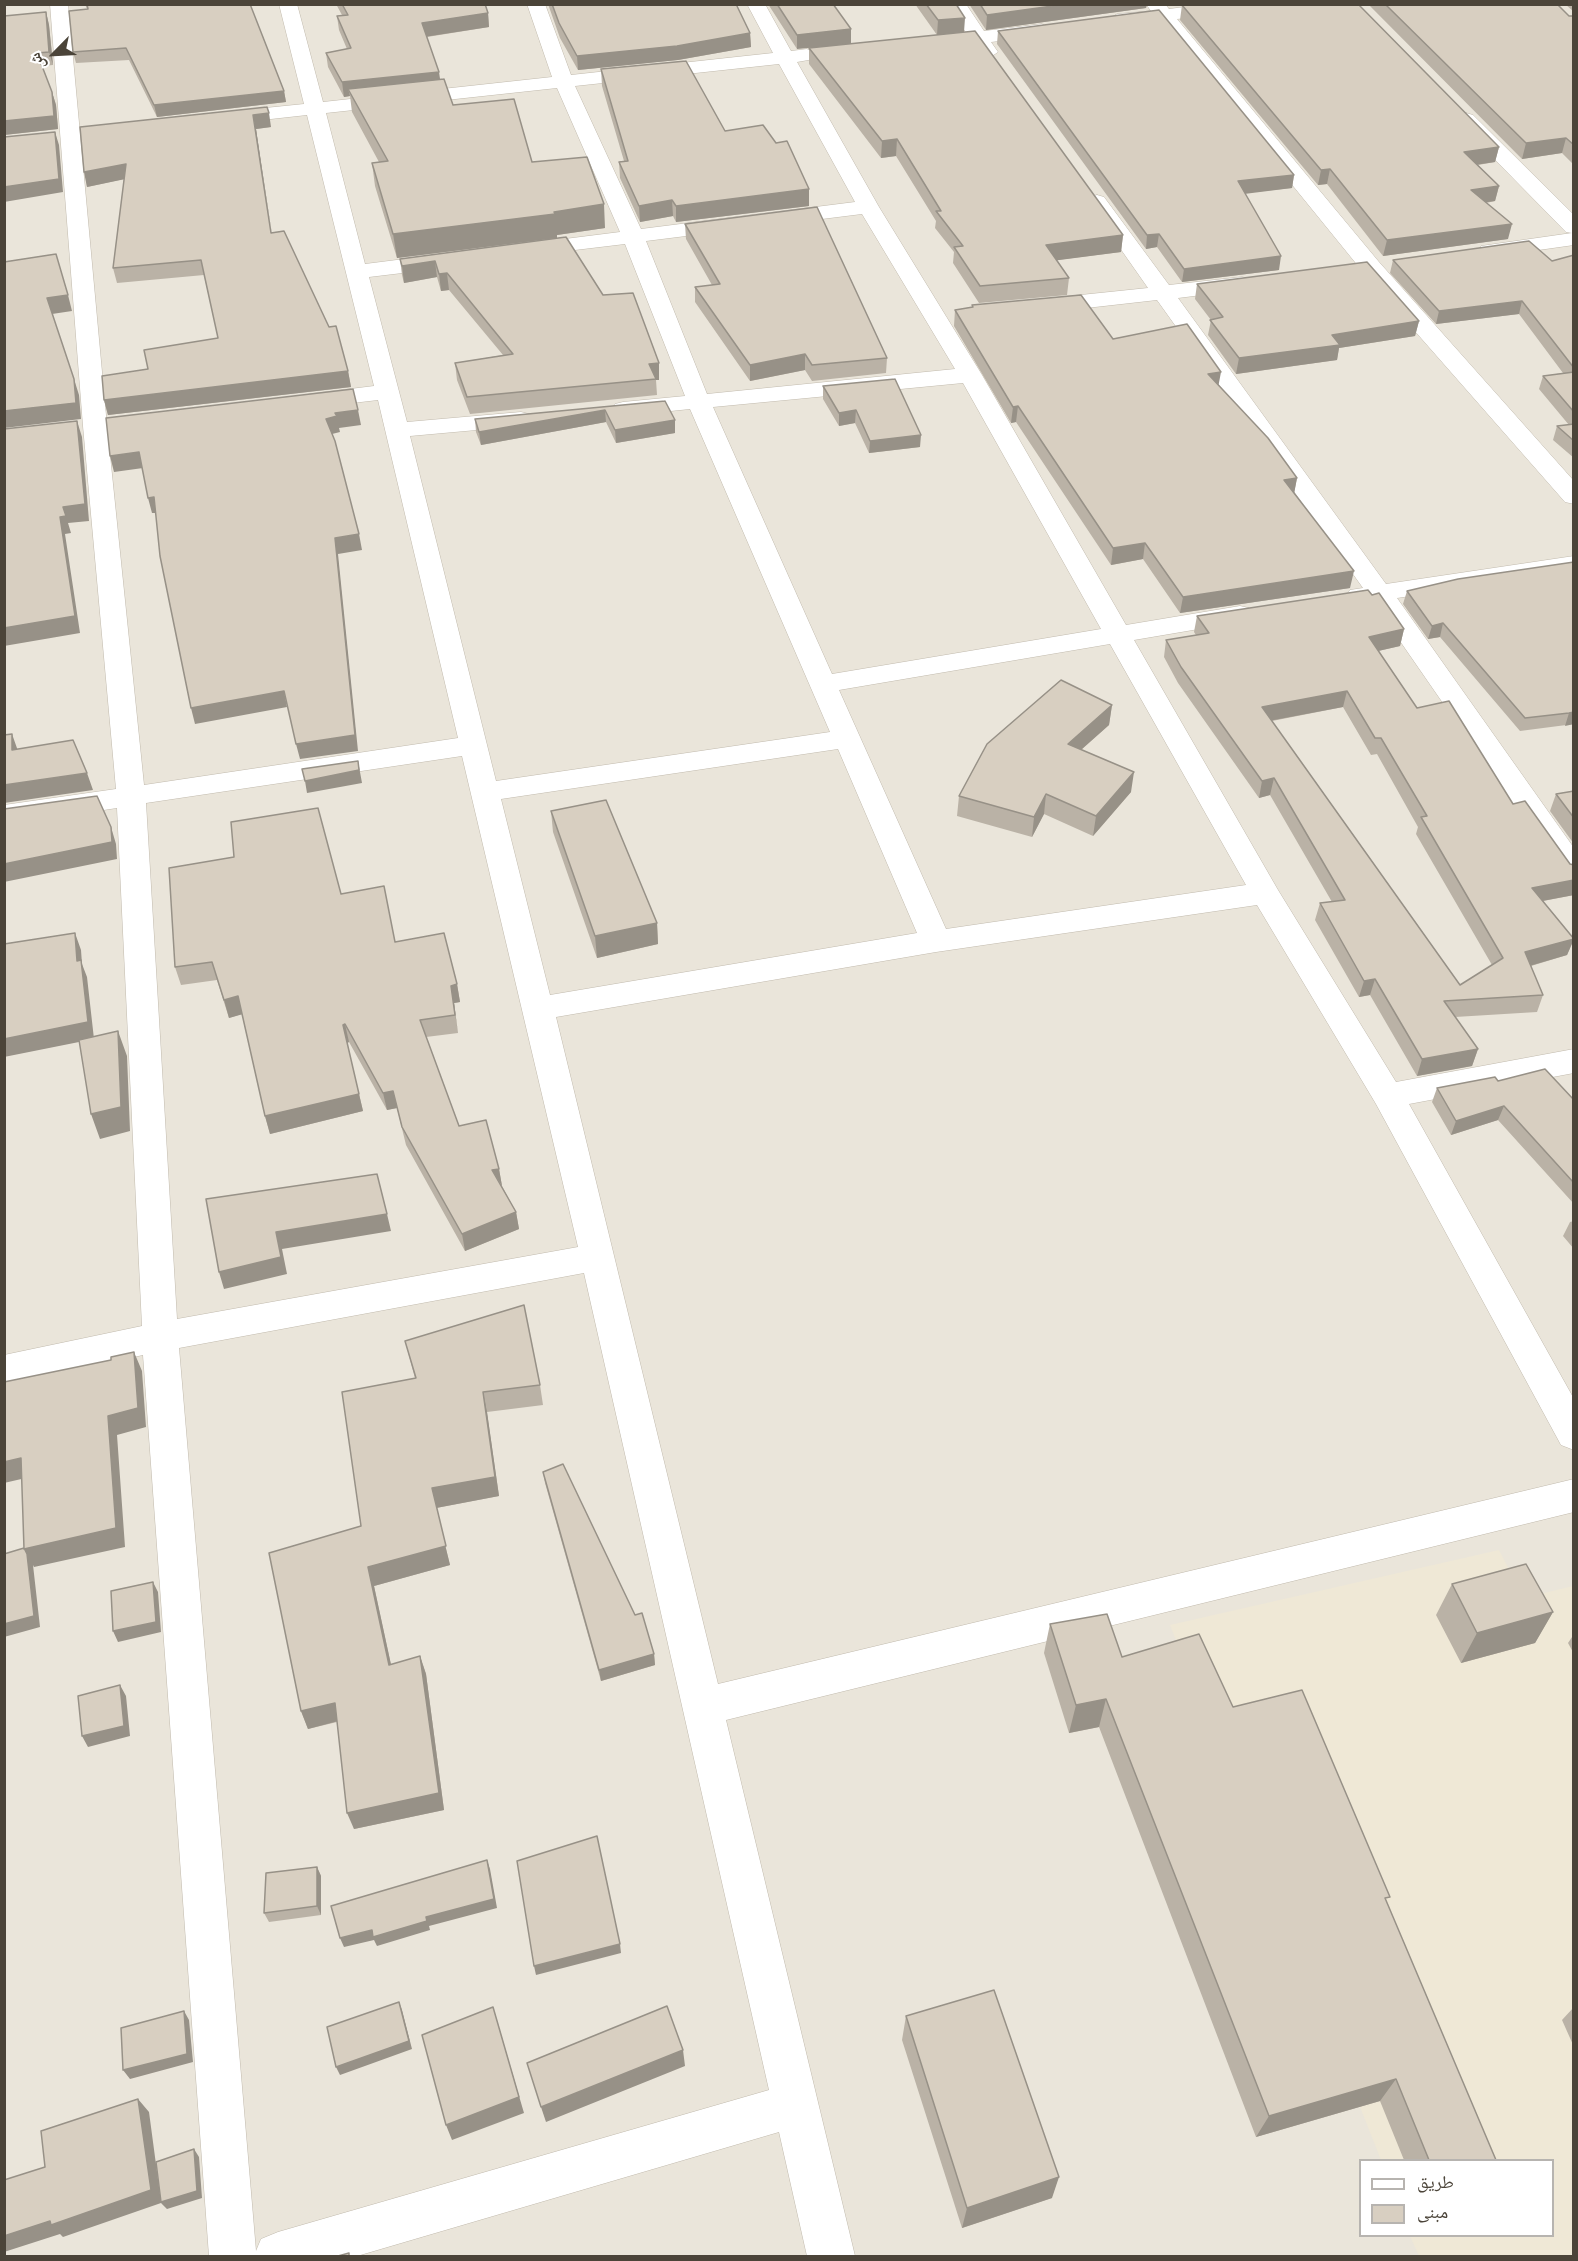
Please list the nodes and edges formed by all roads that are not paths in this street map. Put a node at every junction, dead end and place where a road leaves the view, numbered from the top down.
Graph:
1 (58, 4) edge
2 (288, 4) edge
3 (536, 4) edge
4 (756, 4) edge
5 (956, 4) edge
6 (1262, 4) edge
7 (1159, 9) edge
8 (1094, 23) edge
9 (1060, 28) edge
10 (980, 38) junction
11 (912, 45) edge
12 (821, 54) edge
13 (787, 57) junction
14 (1000, 67) edge
15 (564, 83) junction
16 (1451, 104) edge
17 (312, 108) junction
18 (209, 120) edge
19 (1082, 180) edge
20 (868, 207) junction
21 (1574, 227) edge
22 (633, 236) junction
23 (1574, 239) edge
24 (506, 253) edge
25 (1472, 253) edge
26 (460, 259) edge
27 (1394, 264) edge
28 (1371, 267) junction
29 (1348, 270) edge
30 (356, 272) junction
31 (1268, 280) edge
32 (1164, 294) junction
33 (1015, 308) edge
34 (958, 314) edge
35 (935, 316) junction
36 (970, 375) junction
37 (387, 392) junction
38 (699, 402) junction
39 (293, 403) edge
40 (606, 411) edge
41 (548, 416) edge
42 (397, 430) junction
43 (1574, 497) edge
44 (1574, 564) edge
45 (1379, 592) junction
46 (1333, 600) edge
47 (1265, 610) edge
48 (1116, 634) junction
49 (823, 684) junction
50 (846, 739) junction
51 (473, 745) junction
52 (484, 792) junction
53 (131, 795) junction
54 (4, 815) edge
55 (1574, 871) edge
56 (1265, 893) junction
57 (936, 941) junction
58 (537, 1009) junction
59 (1574, 1061) edge
60 (1388, 1096) junction
61 (598, 1257) junction
62 (160, 1337) junction
63 (4, 1370) edge
64 (1574, 1434) edge
65 (1574, 1495) edge
66 (703, 1707) junction
67 (795, 2105) junction
68 (233, 2256) edge
69 (278, 2256) edge
70 (831, 2256) edge

1 - 53 street
2 - 17 street
3 - 15 street
4 - 13 street
5 - 10 street
6 - 7 street
7 - 8 street
7 - 28 street
9 - 10 street
10 - 11 street
10 - 14 street
12 - 13 street
13 - 15 street
13 - 20 street
15 - 17 street
15 - 22 street
16 - 21 street
17 - 18 street
17 - 30 street
19 - 32 street
20 - 22 street
20 - 35 street
22 - 24 street
22 - 38 street
23 - 25 street
26 - 30 street
27 - 28 street
28 - 29 street
28 - 43 street
30 - 37 street
31 - 32 street
32 - 33 street
32 - 45 street
34 - 35 street
35 - 36 street
36 - 38 street
36 - 48 street
37 - 39 street
37 - 42 street
38 - 40 street
38 - 49 street
41 - 42 street
42 - 51 street
44 - 45 street
45 - 46 street
45 - 55 street
47 - 48 street
48 - 49 street
48 - 56 street
49 - 50 street
50 - 52 street
50 - 57 street
51 - 52 street
51 - 53 street
52 - 58 street
53 - 54 street
53 - 62 street
56 - 57 street
56 - 60 street
57 - 58 street
58 - 61 street
59 - 60 street
60 - 64 street
61 - 62 street
61 - 66 street
62 - 63 street
62 - 68 street
65 - 66 street
66 - 67 street
67 - 69 street
67 - 70 street

